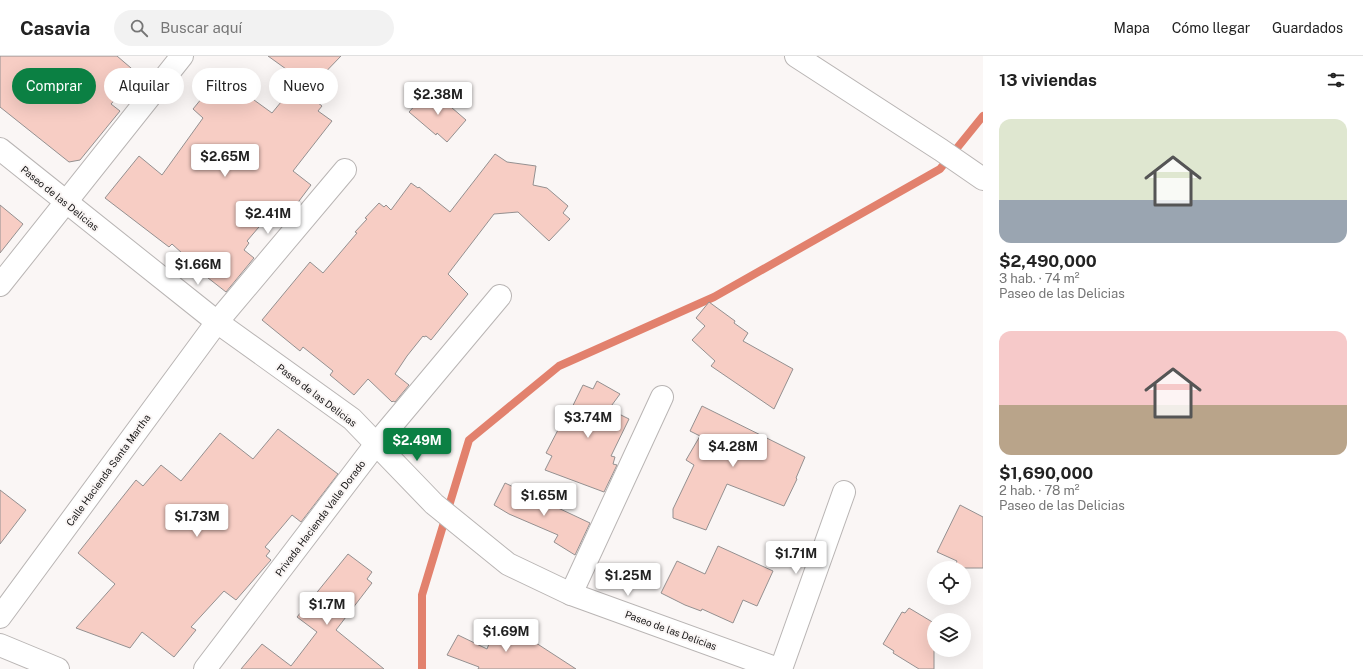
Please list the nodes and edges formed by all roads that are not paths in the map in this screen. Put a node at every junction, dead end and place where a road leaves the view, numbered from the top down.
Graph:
1 (182, 56) edge
2 (796, 56) edge
3 (0, 149) edge
4 (345, 170) dead end
5 (980, 176) edge
6 (65, 202) junction
7 (0, 285) edge
8 (500, 296) dead end
9 (217, 322) junction
10 (662, 397) dead end
11 (376, 444) junction
12 (844, 492) dead end
13 (571, 594) junction
14 (0, 617) edge
15 (0, 644) edge
16 (58, 669) edge
17 (205, 669) edge
18 (780, 669) edge

1 - 6 street
2 - 5 street
3 - 6 street, Paseo de las Delicias
4 - 9 street, Calle Hacienda Santa Martha
6 - 7 street
6 - 9 street, Paseo de las Delicias
8 - 11 street, Privada Hacienda Valle Dorado
9 - 11 street, Paseo de las Delicias
9 - 14 street, Calle Hacienda Santa Martha
10 - 13 street
11 - 13 street, Paseo de las Delicias
11 - 17 street, Privada Hacienda Valle Dorado
12 - 18 street
13 - 18 street, Paseo de las Delicias
15 - 16 street

